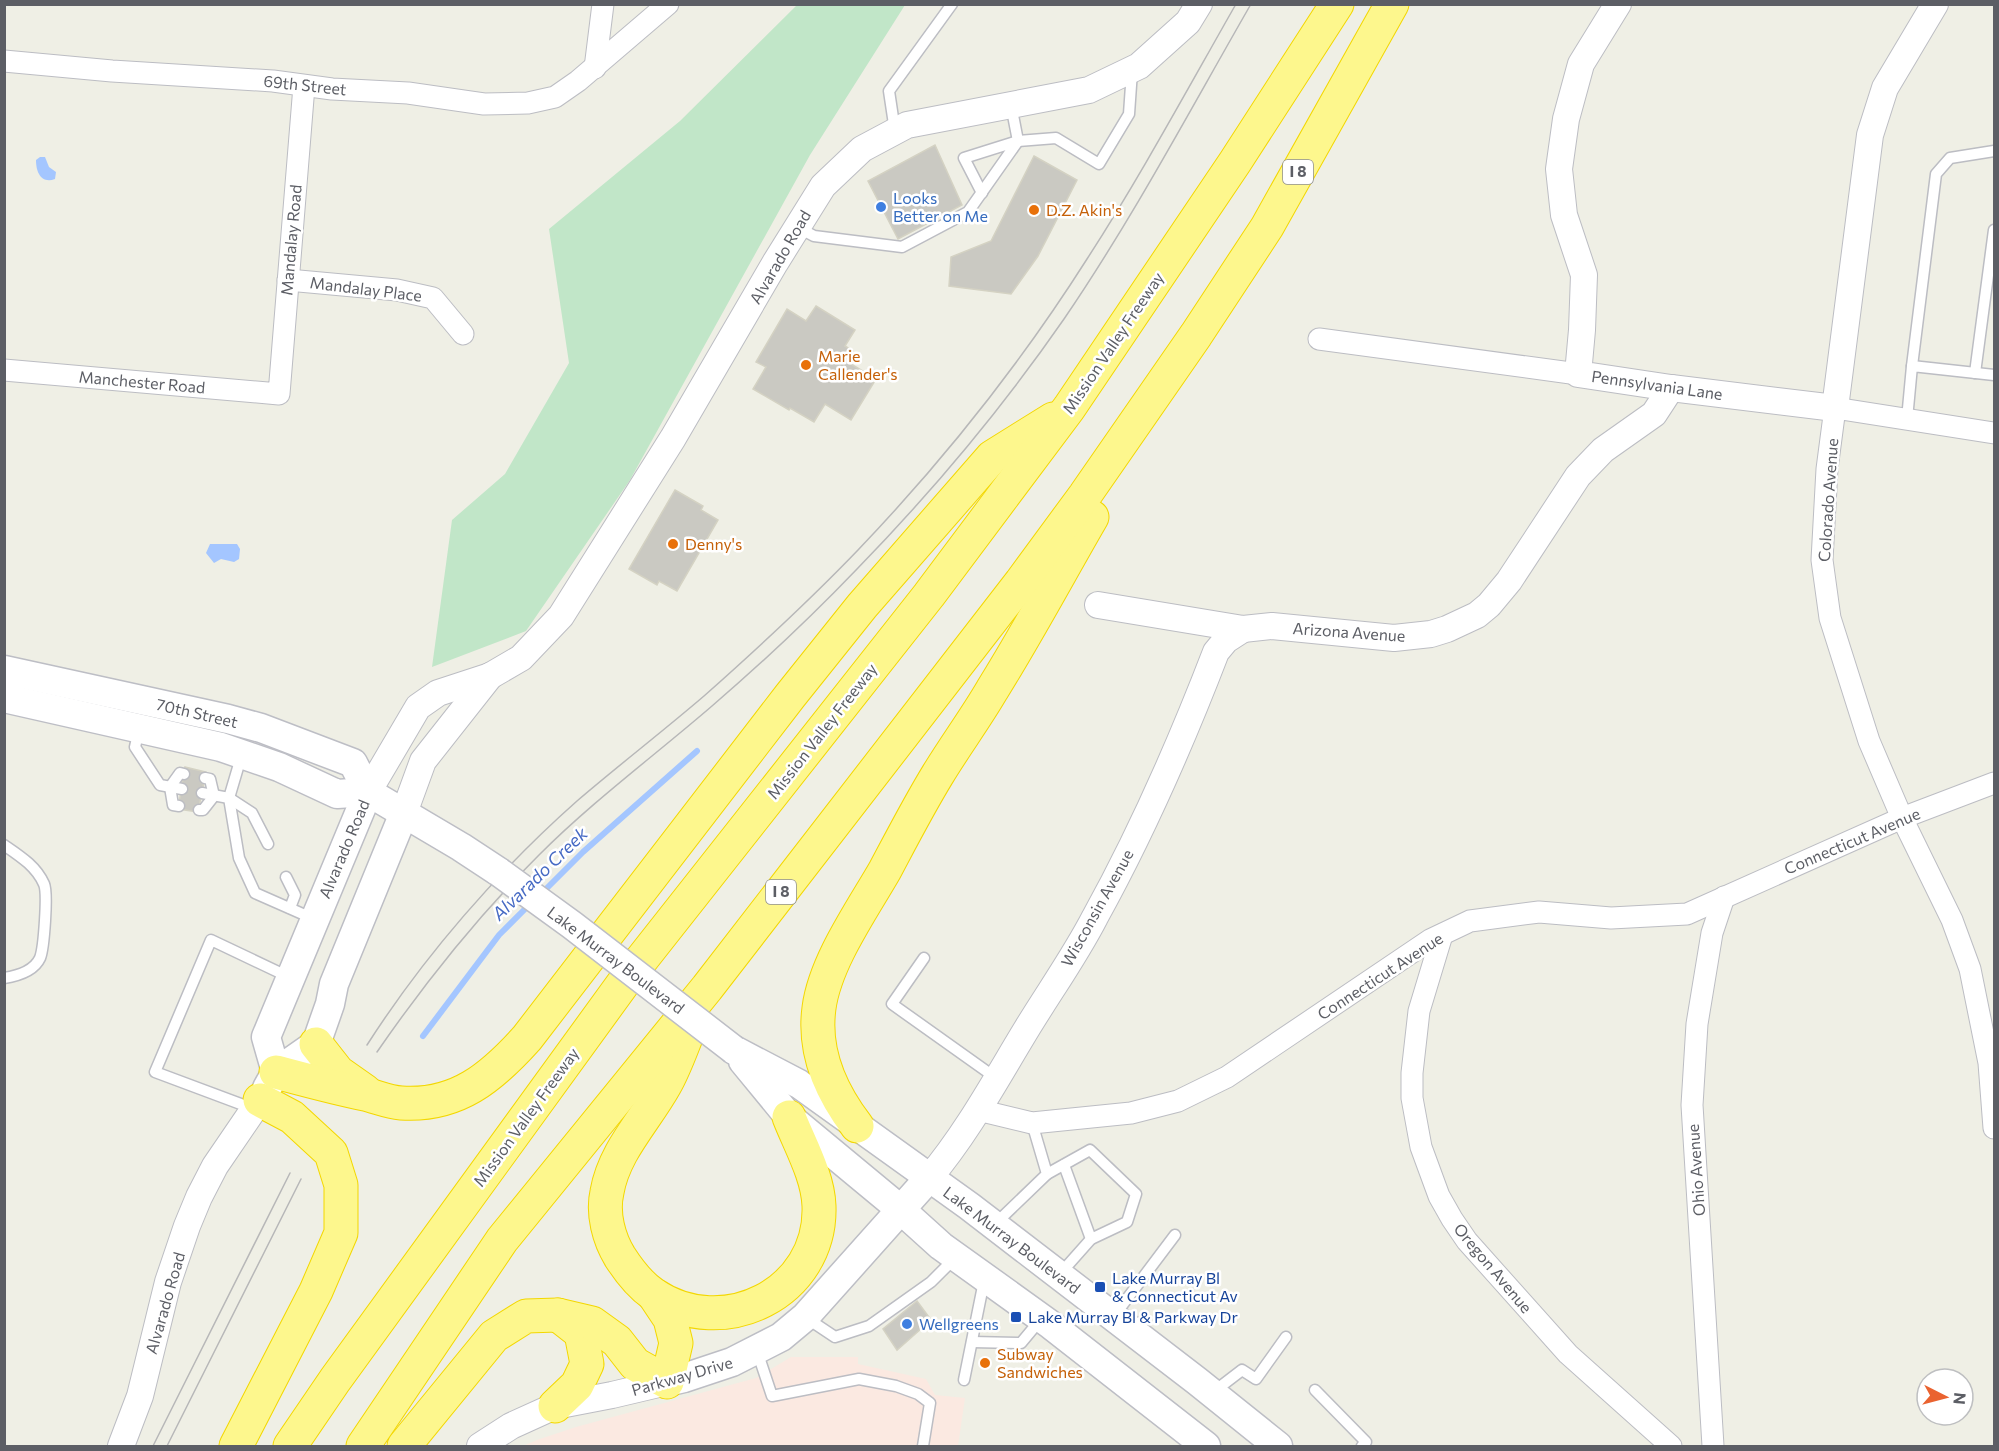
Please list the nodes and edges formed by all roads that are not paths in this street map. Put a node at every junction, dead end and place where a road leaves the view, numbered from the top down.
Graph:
1 (603, 4) edge
2 (668, 4) edge
3 (952, 4) edge
4 (1199, 4) edge
5 (1337, 4) edge
6 (1392, 4) edge
7 (1618, 4) edge
8 (1935, 4) edge
9 (4, 61) edge
10 (595, 68) junction
11 (1132, 69) junction
12 (304, 86) junction
13 (1011, 105) junction
14 (895, 131) junction
15 (1018, 141) junction
16 (1995, 151) edge
17 (982, 192) junction
18 (797, 227) junction
19 (1995, 230) edge
20 (288, 280) junction
21 (464, 334) dead end
22 (1196, 334) junction
23 (1319, 339) dead end
24 (1912, 366) junction
25 (4, 370) edge
26 (1975, 373) junction
27 (1578, 374) junction
28 (1995, 375) edge
29 (1671, 388) junction
30 (279, 394) joint
31 (1069, 408) junction
32 (1835, 408) junction
33 (1907, 419) junction
34 (1995, 432) edge
35 (1098, 605) dead end
36 (1243, 629) junction
37 (4, 670) edge
38 (490, 676) junction
39 (4, 698) edge
40 (139, 728) junction
41 (242, 754) junction
42 (184, 774) dead end
43 (205, 778) dead end
44 (1995, 783) edge
45 (170, 787) junction
46 (182, 789) dead end
47 (368, 792) junction
48 (202, 793) dead end
49 (214, 796) junction
50 (229, 798) junction
51 (179, 806) dead end
52 (199, 810) dead end
53 (404, 813) junction
54 (1902, 818) junction
55 (268, 844) dead end
56 (4, 845) edge
57 (286, 877) dead end
58 (1724, 897) junction
59 (302, 914) junction
60 (1442, 935) junction
61 (924, 958) dead end
62 (4, 978) edge
63 (291, 978) junction
64 (707, 988) junction
65 (316, 1044) junction
66 (734, 1050) junction
67 (276, 1072) junction
68 (996, 1078) junction
69 (371, 1095) junction
70 (257, 1105) junction
71 (978, 1110) junction
72 (789, 1117) junction
73 (1032, 1123) junction
74 (857, 1126) junction
75 (1995, 1128) edge
76 (1064, 1165) junction
77 (1047, 1174) junction
78 (929, 1178) junction
79 (900, 1209) junction
80 (993, 1225) junction
81 (1175, 1235) dead end
82 (1091, 1239) junction
83 (956, 1257) junction
84 (1059, 1275) junction
85 (985, 1278) junction
86 (654, 1294) junction
87 (558, 1315) junction
88 (805, 1317) junction
89 (1114, 1317) junction
90 (1042, 1319) junction
91 (1286, 1337) dead end
92 (972, 1342) junction
93 (757, 1351) junction
94 (964, 1380) dead end
95 (667, 1382) junction
96 (1315, 1390) dead end
97 (1210, 1391) junction
98 (555, 1406) junction
99 (1192, 1439) edge
100 (1366, 1445) edge
101 (121, 1446) edge
102 (236, 1446) edge
103 (290, 1446) edge
104 (363, 1446) edge
105 (404, 1446) edge
106 (480, 1446) edge
107 (923, 1446) edge
108 (1278, 1446) edge
109 (1671, 1446) edge
110 (1713, 1446) edge

1 - 10 street
2 - 10 street, 69th Street
3 - 14 lane
4 - 11 street, Alvarado Road
5 - 31 highway, Mission Valley Freeway
6 - 22 highway, I 8
7 - 27 street
8 - 32 street, Colorado Avenue
9 - 12 street, 69th Street
10 - 12 street, 69th Street
11 - 13 street, Alvarado Road
11 - 15 lane
12 - 20 street, Mandalay Road
13 - 14 street, Alvarado Road
13 - 15 lane
14 - 18 street, Alvarado Road
15 - 17 lane
15 - 17 lane
16 - 24 lane
17 - 18 lane
18 - 38 street, Alvarado Road
19 - 26 lane
20 - 21 street, Mandalay Place
20 - 30 street, Mandalay Road
22 - 64 highway, I 8
22 - 74 highway
23 - 27 street, Pennsylvania Lane
24 - 26 lane
24 - 33 lane
25 - 30 street, Manchester Road
26 - 28 lane
27 - 29 street, Pennsylvania Lane
29 - 32 street, Pennsylvania Lane
29 - 36 street, Arizona Avenue
31 - 69 highway
31 - 103 highway, Mission Valley Freeway
32 - 33 street, Pennsylvania Lane
32 - 54 street, Colorado Avenue
33 - 34 street, Pennsylvania Lane
35 - 36 street, Arizona Avenue
36 - 68 street, Wisconsin Avenue
37 - 47 main road, 70th Street
38 - 47 street, Alvarado Road
38 - 53 street, Alvarado Road
39 - 40 main road, 70th Street
40 - 41 main road, 70th Street
40 - 45 lane
41 - 47 main road, 70th Street
41 - 50 lane
42 - 45 lane
43 - 49 lane
44 - 54 street, Connecticut Avenue
45 - 46 lane
45 - 51 lane
47 - 53 main road
47 - 59 main road, Alvarado Road
48 - 49 lane
49 - 50 lane
49 - 52 lane
50 - 55 lane
50 - 59 lane
53 - 65 main road, Alvarado Road
53 - 66 main road, Lake Murray Boulevard, bridge
54 - 58 street, Connecticut Avenue
54 - 75 street, Colorado Avenue
56 - 62 lane
57 - 59 lane
58 - 60 street, Connecticut Avenue
58 - 110 street, Ohio Avenue
59 - 63 main road, Alvarado Road
60 - 73 street, Connecticut Avenue
60 - 109 street, Oregon Avenue
61 - 68 lane
63 - 67 main road, Alvarado Road
63 - 70 lane
64 - 86 highway
64 - 104 highway, I 8
65 - 67 main road, Alvarado Road
65 - 69 highway
66 - 72 main road, Lake Murray Boulevard
66 - 74 main road, Lake Murray Boulevard
67 - 69 highway
67 - 70 main road, Alvarado Road
68 - 71 street, Wisconsin Avenue
70 - 101 street, Alvarado Road
70 - 102 highway
71 - 73 street, Connecticut Avenue
71 - 78 street, Wisconsin Avenue
72 - 79 main road, Lake Murray Boulevard
72 - 86 highway
73 - 77 lane
74 - 78 main road, Lake Murray Boulevard
76 - 77 lane
76 - 82 lane
76 - 82 lane
77 - 80 lane
78 - 79 main road, Parkway Drive
78 - 80 main road, Lake Murray Boulevard
79 - 83 main road, Lake Murray Boulevard
79 - 88 main road, Parkway Drive
80 - 84 main road, Lake Murray Boulevard
81 - 89 lane
82 - 84 lane
83 - 85 main road, Lake Murray Boulevard
83 - 88 lane
84 - 89 main road, Lake Murray Boulevard
85 - 90 main road, Lake Murray Boulevard
85 - 92 lane
86 - 95 highway
87 - 95 highway
87 - 98 highway
87 - 105 highway
88 - 93 main road, Parkway Drive
89 - 97 main road, Lake Murray Boulevard
90 - 92 lane
90 - 99 main road, Lake Murray Boulevard
91 - 97 lane
92 - 94 lane
93 - 95 main road, Parkway Drive
93 - 107 lane
95 - 98 street, Parkway Drive
96 - 100 lane
97 - 99 main road
97 - 108 main road, Lake Murray Boulevard
98 - 106 street, Parkway Drive

